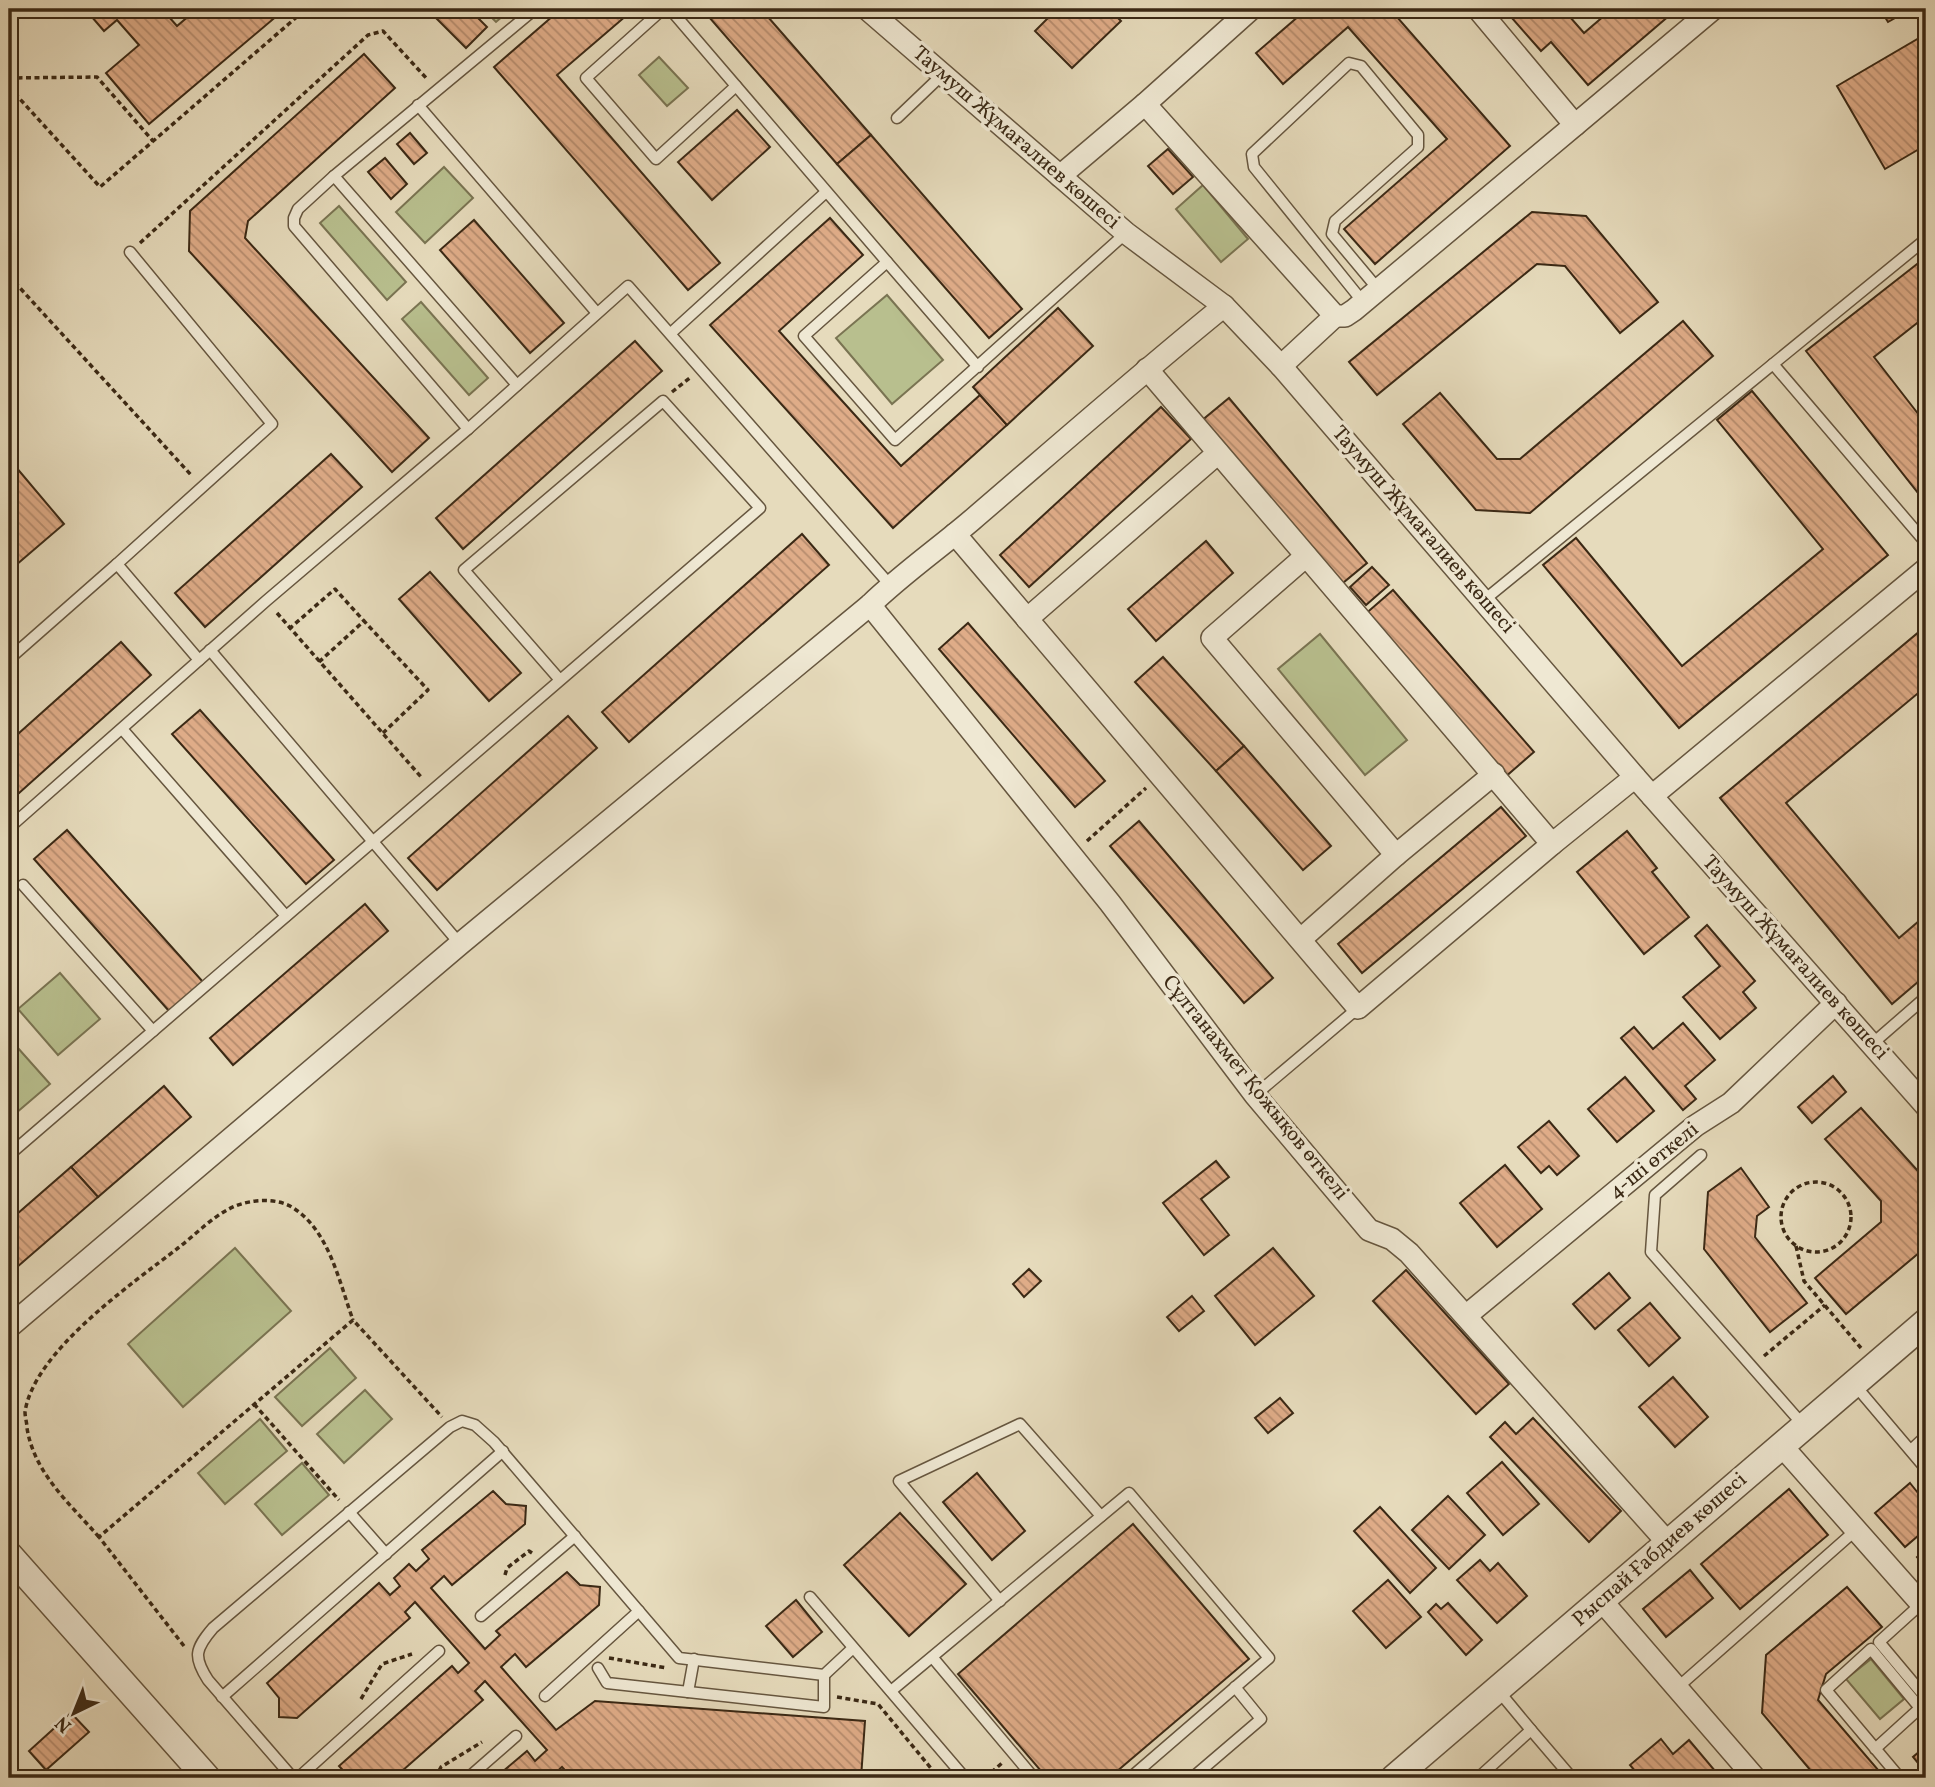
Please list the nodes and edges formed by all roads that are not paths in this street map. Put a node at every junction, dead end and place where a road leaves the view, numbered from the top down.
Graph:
1 (535, 9) edge
2 (663, 9) edge
3 (670, 9) edge
4 (867, 9) edge
5 (1251, 9) edge
6 (1478, 9) edge
7 (1713, 9) edge
8 (942, 75) junction
9 (736, 86) junction
10 (418, 104) junction
11 (1146, 104) junction
12 (897, 118) dead end
13 (1575, 125) junction
14 (334, 176) junction
15 (1060, 176) junction
16 (826, 192) junction
17 (1126, 233) junction
18 (1926, 239) edge
19 (130, 252) road end
20 (887, 262) junction
21 (1371, 296) junction
22 (1224, 306) junction
23 (597, 313) junction
24 (1335, 316) junction
25 (671, 332) junction
26 (1773, 364) junction
27 (1282, 366) junction
28 (978, 367) junction
29 (1147, 369) junction
30 (517, 385) junction
31 (468, 429) junction
32 (1218, 453) junction
33 (955, 534) junction
34 (1926, 543) edge
35 (1306, 556) junction
36 (117, 564) junction
37 (1926, 569) edge
38 (890, 585) junction
39 (1483, 601) junction
40 (870, 605) junction
41 (1027, 619) junction
42 (210, 650) junction
43 (9, 659) edge
44 (199, 660) junction
45 (560, 680) junction
46 (122, 730) junction
47 (1494, 774) junction
48 (1635, 777) junction
49 (1651, 796) junction
50 (10, 827) edge
51 (374, 842) junction
52 (1552, 844) junction
53 (1396, 855) junction
54 (23, 885) dead end
55 (286, 916) junction
56 (1301, 939) junction
57 (460, 944) junction
58 (1926, 997) edge
59 (1836, 1003) junction
60 (1358, 1008) junction
61 (153, 1031) junction
62 (1872, 1044) junction
63 (1255, 1095) junction
64 (1926, 1106) edge
65 (9, 1155) edge
66 (1701, 1155) dead end
67 (1467, 1315) junction
68 (9, 1327) edge
69 (1920, 1331) edge
70 (1854, 1384) junction
71 (1804, 1426) junction
72 (1926, 1436) edge
73 (1781, 1445) junction
74 (1910, 1450) junction
75 (503, 1451) junction
76 (1926, 1469) edge
77 (349, 1512) junction
78 (1101, 1516) junction
79 (1856, 1530) junction
80 (575, 1536) junction
81 (1668, 1543) junction
82 (386, 1554) junction
83 (9, 1555) edge
84 (810, 1597) dead end
85 (1601, 1600) junction
86 (1000, 1601) junction
87 (1924, 1606) edge
88 (639, 1611) junction
89 (481, 1616) dead end
90 (853, 1647) junction
91 (439, 1651) dead end
92 (933, 1658) junction
93 (694, 1659) junction
94 (598, 1668) dead end
95 (824, 1675) junction
96 (1235, 1687) junction
97 (1677, 1688) junction
98 (1497, 1689) junction
99 (891, 1691) junction
100 (688, 1692) junction
101 (545, 1696) dead end
102 (222, 1697) junction
103 (1926, 1698) edge
104 (1531, 1730) junction
105 (516, 1736) road end
106 (1875, 1749) junction
107 (207, 1778) edge
108 (295, 1778) edge
109 (468, 1778) edge
110 (965, 1778) edge
111 (1034, 1778) edge
112 (1130, 1778) edge
113 (1192, 1778) edge
114 (1394, 1778) edge
115 (1478, 1778) edge
116 (1572, 1778) edge
117 (1755, 1778) edge
118 (1900, 1778) edge

1 - 10 lane
2 - 9 lane
3 - 9 lane
4 - 8 street, Таумуш Жұмағалиев көшесі
5 - 11 street
6 - 13 street
7 - 13 street
8 - 12 lane
8 - 15 street, Таумуш Жұмағалиев көшесі
9 - 16 lane
10 - 14 lane
10 - 23 lane
11 - 15 street
11 - 24 street
13 - 21 street
14 - 30 lane
14 - 31 lane
15 - 17 street, Таумуш Жұмағалиев көшесі
16 - 20 lane
16 - 25 lane
17 - 22 street, Таумуш Жұмағалиев көшесі
17 - 28 lane
18 - 26 lane
19 - 36 lane
20 - 28 lane
20 - 28 lane
21 - 21 lane
21 - 24 street
22 - 27 street, Таумуш Жұмағалиев көшесі
22 - 29 street
23 - 25 lane
23 - 30 lane
24 - 27 street
25 - 38 lane
26 - 34 lane
26 - 39 lane
27 - 39 street, Таумуш Жұмағалиев көшесі
29 - 32 street
29 - 33 street
30 - 31 lane
31 - 42 lane
32 - 35 street
32 - 41 street
33 - 38 street
33 - 41 street
35 - 47 street
35 - 53 street
36 - 43 lane
36 - 44 lane
37 - 49 street
38 - 40 street
39 - 48 street, Таумуш Жұмағалиев көшесі
40 - 57 street
40 - 63 street, Сұлтанахмет Қожықов өткелі
41 - 56 street
42 - 44 lane
42 - 51 lane
44 - 46 lane
45 - 45 lane
45 - 51 lane
46 - 50 lane
46 - 55 lane
47 - 52 street
47 - 53 street
48 - 49 street, Таумуш Жұмағалиев көшесі
48 - 52 street
49 - 59 street, Таумуш Жұмағалиев көшесі
51 - 55 lane
51 - 57 lane
52 - 60 street
53 - 56 street
54 - 61 lane
55 - 61 lane
56 - 60 street
57 - 68 street
58 - 62 lane
59 - 62 street, Таумуш Жұмағалиев көшесі
59 - 67 street, 4-ші өткелі
60 - 63 lane
61 - 65 lane
62 - 64 street, Таумуш Жұмағалиев көшесі
63 - 67 street, Сұлтанахмет Қожықов өткелі
66 - 71 lane
67 - 81 street, Сұлтанахмет Қожықов өткелі
69 - 70 street, Рыспай Ғабдиев көшесі
70 - 71 street, Рыспай Ғабдиев көшесі
70 - 74 lane
71 - 73 street, Рыспай Ғабдиев көшесі
72 - 74 lane
73 - 79 street
73 - 81 street, Рыспай Ғабдиев көшесі
74 - 76 lane
75 - 77 lane
75 - 80 lane
75 - 82 lane
77 - 82 lane
77 - 102 lane
78 - 86 lane
78 - 86 lane
78 - 96 lane
79 - 87 street
79 - 97 lane
80 - 88 lane
80 - 89 lane
81 - 85 street, Рыспай Ғабдиев көшесі
82 - 102 lane
83 - 107 street
84 - 90 lane
85 - 97 street
85 - 98 street, Рыспай Ғабдиев көшесі
86 - 92 lane
87 - 103 lane
88 - 93 lane
88 - 101 lane
90 - 95 lane
90 - 99 lane
91 - 108 lane
92 - 99 lane
92 - 111 lane
93 - 95 lane
93 - 100 lane
94 - 100 lane
95 - 100 lane
96 - 112 lane
96 - 113 lane
97 - 117 street
98 - 104 lane
98 - 114 street, Рыспай Ғабдиев көшесі
99 - 110 lane
102 - 108 lane
104 - 115 lane
104 - 116 lane
105 - 109 lane
106 - 106 lane
106 - 118 lane

